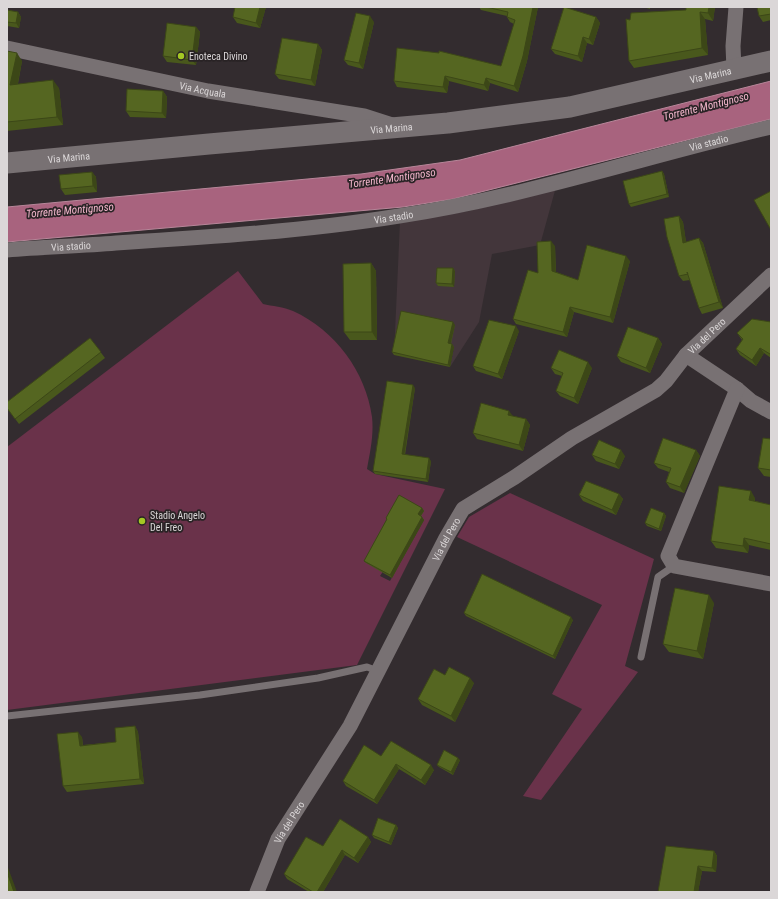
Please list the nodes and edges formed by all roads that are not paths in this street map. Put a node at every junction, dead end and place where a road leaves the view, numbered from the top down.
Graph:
1 (736, 7) edge
2 (7, 48) edge
3 (771, 61) edge
4 (734, 69) junction
5 (771, 127) edge
6 (399, 128) junction
7 (7, 164) edge
8 (7, 250) edge
9 (771, 275) edge
10 (686, 355) junction
11 (737, 389) junction
12 (771, 412) edge
13 (674, 566) junction
14 (771, 584) edge
15 (641, 657) dead end
16 (378, 671) junction
17 (7, 716) edge
18 (257, 892) edge

1 - 4 street
2 - 6 street, Via Acquala
3 - 4 main road, Via Marina
4 - 6 main road, Via Marina
5 - 8 street, Via stadio
6 - 7 main road, Via Marina
9 - 10 street, Via del Pero
10 - 11 street
10 - 16 street, Via del Pero
11 - 12 street
11 - 13 street
13 - 14 street
13 - 15 lane
16 - 17 lane
16 - 18 street, Via del Pero

